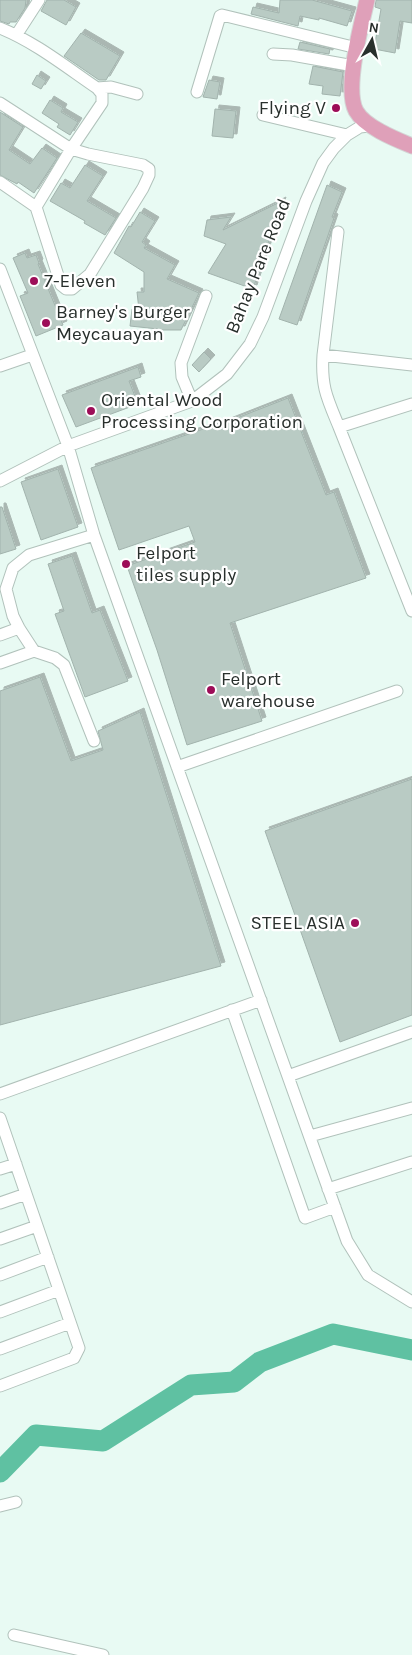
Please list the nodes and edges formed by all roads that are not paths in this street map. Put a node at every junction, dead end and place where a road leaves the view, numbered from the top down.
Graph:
1 (39, 0) edge
2 (367, 0) edge
3 (0, 28) edge
4 (16, 34) junction
5 (356, 48) junction
6 (273, 54) dead end
7 (354, 66) junction
8 (97, 88) junction
9 (197, 92) dead end
10 (137, 94) dead end
11 (0, 103) edge
12 (263, 115) dead end
13 (370, 126) junction
14 (347, 135) junction
15 (412, 146) edge
16 (72, 149) junction
17 (0, 182) edge
18 (36, 207) junction
19 (338, 232) dead end
20 (0, 269) edge
21 (206, 296) dead end
22 (32, 355) junction
23 (324, 355) junction
24 (412, 365) edge
25 (0, 366) edge
26 (192, 401) junction
27 (412, 404) edge
28 (339, 427) junction
29 (68, 446) junction
30 (0, 481) edge
31 (94, 535) junction
32 (4, 599) edge
33 (412, 611) edge
34 (19, 628) junction
35 (0, 635) edge
36 (34, 651) junction
37 (0, 663) edge
38 (397, 691) dead end
39 (94, 741) dead end
40 (178, 767) junction
41 (261, 1000) junction
42 (232, 1010) junction
43 (412, 1032) edge
44 (288, 1076) junction
45 (0, 1094) edge
46 (412, 1108) edge
47 (1, 1125) edge
48 (310, 1136) junction
49 (412, 1162) edge
50 (16, 1164) junction
51 (0, 1169) edge
52 (328, 1189) junction
53 (26, 1194) junction
54 (0, 1203) edge
55 (335, 1207) junction
56 (37, 1226) junction
57 (0, 1239) edge
58 (48, 1257) junction
59 (0, 1275) edge
60 (59, 1290) junction
61 (412, 1302) edge
62 (0, 1312) edge
63 (70, 1322) junction
64 (0, 1349) edge
65 (0, 1386) edge
66 (16, 1502) dead end
67 (0, 1506) edge
68 (14, 1635) dead end
69 (103, 1655) edge

1 - 4 street
2 - 5 main road
3 - 4 street
4 - 8 street
5 - 7 main road
5 - 9 street
6 - 7 street
7 - 13 main road
8 - 10 street
8 - 16 street
11 - 16 street
12 - 14 street
13 - 14 street, Bahay Pare Road
13 - 15 main road
14 - 26 street, Bahay Pare Road
16 - 18 street
16 - 18 street
17 - 18 street
19 - 23 street
20 - 22 street
21 - 26 street
22 - 25 street
22 - 29 street
23 - 24 street
23 - 28 street
26 - 29 street, Bahay Pare Road
27 - 28 street
28 - 33 street
29 - 30 street, Bahay Pare Road
29 - 31 street
31 - 32 street
31 - 40 street
32 - 34 street
34 - 35 street
34 - 36 street
36 - 37 street
36 - 39 street
38 - 40 street
40 - 41 street
41 - 42 street
41 - 44 street
42 - 45 street
42 - 55 street
43 - 44 street
44 - 48 street
46 - 48 street
47 - 50 street
48 - 52 street
49 - 52 street
50 - 51 street
50 - 53 street
52 - 55 street
53 - 54 street
53 - 56 street
55 - 61 street
56 - 57 street
56 - 58 street
58 - 59 street
58 - 60 street
60 - 62 street
60 - 63 street
63 - 64 street
63 - 65 street
66 - 67 street
68 - 69 street

